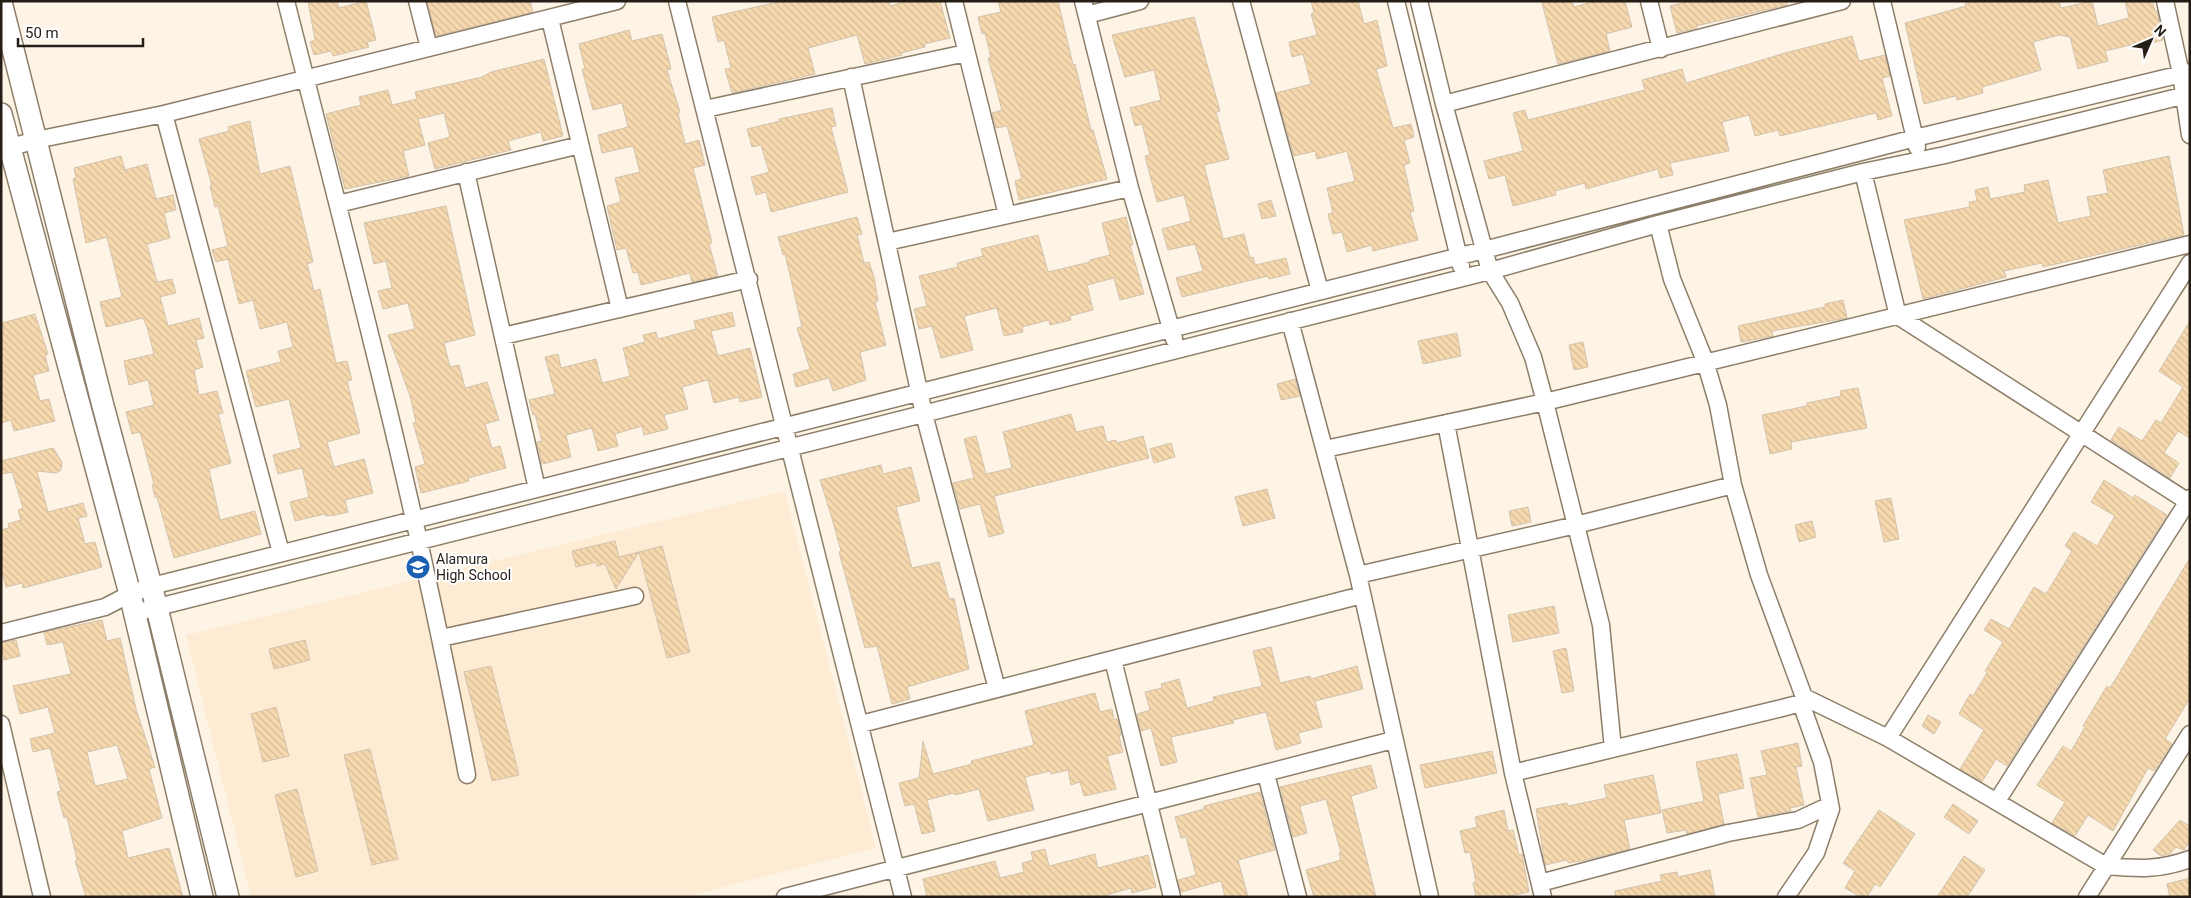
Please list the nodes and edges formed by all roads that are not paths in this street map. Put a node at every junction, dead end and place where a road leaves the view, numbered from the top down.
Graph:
1 (286, 1) edge
2 (417, 1) edge
3 (618, 1) edge
4 (678, 1) edge
5 (954, 1) edge
6 (1140, 1) edge
7 (1241, 1) edge
8 (1396, 1) edge
9 (1419, 1) edge
10 (1650, 1) edge
11 (1842, 1) edge
12 (1882, 1) edge
13 (2165, 1) edge
14 (1, 2) edge
15 (1085, 8) edge
16 (550, 19) junction
17 (428, 48) junction
18 (1661, 48) junction
19 (966, 53) junction
20 (2185, 73) edge
21 (850, 77) junction
22 (306, 79) junction
23 (2187, 95) edge
24 (1444, 104) junction
25 (705, 109) junction
26 (1, 114) edge
27 (164, 114) junction
28 (2190, 136) edge
29 (1915, 138) junction
30 (36, 140) junction
31 (580, 145) junction
32 (6, 149) edge
33 (1920, 160) junction
34 (466, 172) junction
35 (1863, 172) junction
36 (1130, 188) junction
37 (338, 204) junction
38 (1007, 216) junction
39 (1658, 224) junction
40 (887, 242) junction
41 (2190, 244) edge
42 (1484, 250) junction
43 (1458, 256) junction
44 (2190, 263) edge
45 (1490, 271) junction
46 (1464, 277) junction
47 (749, 279) junction
48 (73, 286) junction
49 (50, 291) junction
50 (1320, 291) junction
51 (620, 310) junction
52 (1898, 316) junction
53 (1290, 322) junction
54 (1172, 329) junction
55 (503, 336) junction
56 (1176, 350) junction
57 (1704, 361) junction
58 (919, 392) junction
59 (1545, 402) junction
60 (924, 414) junction
61 (1446, 423) junction
62 (785, 426) junction
63 (2082, 436) junction
64 (790, 447) junction
65 (1325, 448) junction
66 (1733, 485) junction
67 (537, 489) junction
68 (2189, 501) edge
69 (414, 518) junction
70 (1576, 525) junction
71 (419, 541) junction
72 (1470, 548) junction
73 (281, 553) junction
74 (1358, 575) junction
75 (152, 586) junction
76 (1362, 595) junction
77 (636, 596) dead end
78 (131, 603) junction
79 (158, 608) junction
80 (1, 633) edge
81 (441, 638) junction
82 (1113, 660) junction
83 (997, 689) junction
84 (1803, 700) junction
85 (1, 724) edge
86 (861, 724) junction
87 (2190, 734) edge
88 (1888, 738) junction
89 (1393, 740) junction
90 (1613, 749) junction
91 (1513, 773) junction
92 (1266, 774) junction
93 (467, 775) dead end
94 (1997, 802) junction
95 (1149, 804) junction
96 (1830, 805) junction
97 (2190, 859) edge
98 (2106, 866) junction
99 (896, 869) junction
100 (1541, 890) edge
101 (42, 897) edge
102 (202, 897) edge
103 (228, 897) edge
104 (785, 897) edge
105 (903, 897) edge
106 (1172, 897) edge
107 (1298, 897) edge
108 (1430, 897) edge
109 (1786, 897) edge
110 (2087, 897) edge

1 - 22 street
2 - 17 street
3 - 16 street
4 - 25 street
5 - 19 street
6 - 15 street
7 - 50 street
8 - 43 street
9 - 24 street
10 - 18 street
11 - 18 street
12 - 29 street
13 - 20 street
14 - 30 main road
15 - 36 street
16 - 17 street
16 - 31 street
17 - 22 street
18 - 24 street
19 - 21 street
19 - 38 street
20 - 23 street
20 - 29 street
21 - 25 street
21 - 40 street
22 - 27 street
22 - 37 street
23 - 28 street
23 - 33 street
24 - 42 street
25 - 47 street
26 - 32 main road
27 - 30 street
27 - 73 street
29 - 33 street
29 - 42 street
30 - 32 street
30 - 48 main road
31 - 34 street
31 - 51 street
32 - 49 main road
33 - 35 street
34 - 37 street
34 - 55 street
35 - 39 street
35 - 52 street
36 - 38 street
36 - 54 street
37 - 69 street
38 - 40 street
39 - 45 street
39 - 57 street
40 - 58 street
41 - 52 street
42 - 43 street
42 - 45 street
43 - 46 street
43 - 50 street
44 - 63 street
45 - 46 street
45 - 59 street
46 - 53 street
47 - 51 street
47 - 62 street
48 - 49 main road
48 - 75 main road
49 - 78 main road
50 - 54 street
51 - 55 street
52 - 57 street
52 - 63 street
53 - 56 street
53 - 65 street
54 - 56 street
54 - 58 street
55 - 67 street
56 - 60 street
57 - 59 street
57 - 66 street
58 - 60 street
58 - 62 street
59 - 61 street
59 - 70 street
60 - 64 street
60 - 83 street
61 - 65 street
61 - 72 street
62 - 64 street
62 - 67 street
63 - 68 street
63 - 88 street
64 - 71 street
64 - 86 street
65 - 74 street
66 - 70 street
66 - 84 street
67 - 69 street
68 - 94 street
69 - 71 street
69 - 73 street
70 - 72 street
70 - 90 street
71 - 79 street
71 - 81 street
72 - 74 street
72 - 91 street
73 - 75 street
74 - 76 street
75 - 78 street
75 - 79 main road
76 - 82 street
76 - 89 street
77 - 81 street
78 - 79 street
78 - 80 street
78 - 102 main road
79 - 103 main road
81 - 93 street
82 - 83 street
82 - 95 street
83 - 86 street
84 - 88 street
84 - 90 street
84 - 96 street
85 - 101 street
86 - 99 street
87 - 98 street
88 - 94 street
89 - 92 street
89 - 108 street
90 - 91 street
91 - 100 street
92 - 95 street
92 - 107 street
94 - 98 street
95 - 99 street
95 - 106 street
96 - 100 street
96 - 109 street
97 - 98 street
98 - 110 street
99 - 104 street
99 - 105 street

